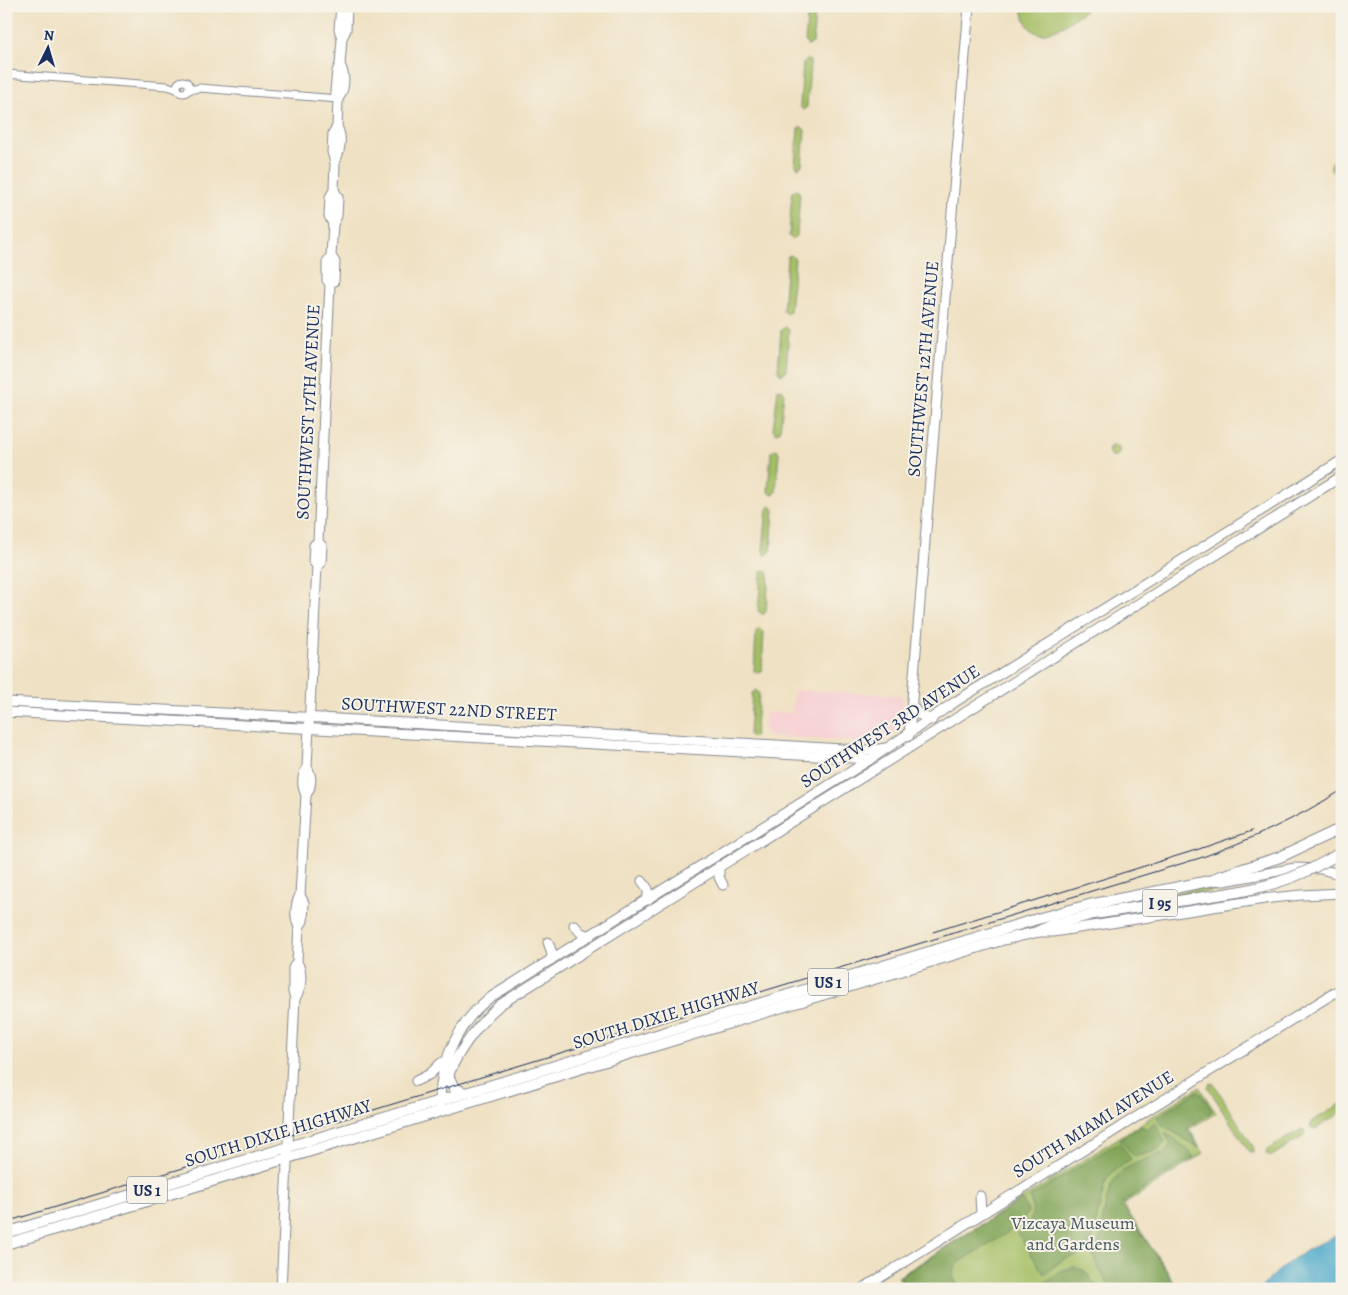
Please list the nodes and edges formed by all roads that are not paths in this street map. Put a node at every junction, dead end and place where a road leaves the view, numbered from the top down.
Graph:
1 (341, 6) edge
2 (346, 6) edge
3 (968, 6) edge
4 (342, 38) junction
5 (6, 74) edge
6 (338, 99) junction
7 (1342, 460) edge
8 (1342, 476) edge
9 (976, 689) junction
10 (6, 702) edge
11 (912, 705) junction
12 (973, 708) junction
13 (6, 712) edge
14 (310, 717) junction
15 (932, 720) junction
16 (309, 727) junction
17 (910, 734) junction
18 (889, 747) junction
19 (752, 748) junction
20 (901, 753) junction
21 (838, 758) junction
22 (871, 759) junction
23 (889, 760) junction
24 (841, 778) junction
25 (1342, 828) edge
26 (1341, 852) edge
27 (719, 866) junction
28 (1325, 870) junction
29 (1342, 870) edge
30 (1342, 874) edge
31 (1214, 880) junction
32 (642, 881) dead end
33 (723, 885) dead end
34 (1342, 894) edge
35 (648, 900) junction
36 (574, 926) dead end
37 (1037, 932) junction
38 (590, 936) junction
39 (548, 942) dead end
40 (575, 951) junction
41 (551, 960) junction
42 (1342, 988) edge
43 (446, 1061) junction
44 (448, 1076) junction
45 (428, 1080) dead end
46 (416, 1081) dead end
47 (440, 1087) junction
48 (466, 1093) junction
49 (444, 1105) junction
50 (288, 1147) junction
51 (288, 1158) junction
52 (980, 1196) dead end
53 (981, 1213) junction
54 (6, 1233) edge
55 (6, 1244) edge
56 (281, 1289) edge
57 (862, 1289) edge

1 - 4 main road, SOUTHWEST 17TH AVENUE
2 - 4 main road, SOUTHWEST 17TH AVENUE
3 - 11 main road, SOUTHWEST 12TH AVENUE
4 - 6 main road, SOUTHWEST 17TH AVENUE
5 - 6 street
6 - 14 main road, SOUTHWEST 17TH AVENUE
7 - 9 main road, SOUTHWEST 3RD AVENUE
8 - 12 main road, SOUTHWEST 3RD AVENUE
9 - 12 main road
9 - 15 main road, SOUTHWEST 3RD AVENUE
10 - 14 main road, SOUTHWEST 22ND STREET
11 - 15 main road
11 - 17 main road, SOUTHWEST 12TH AVENUE
12 - 20 main road, SOUTHWEST 3RD AVENUE
13 - 16 main road, SOUTHWEST 22ND STREET
14 - 16 main road, SOUTHWEST 17TH AVENUE
14 - 19 main road, SOUTHWEST 22ND STREET
15 - 17 main road, SOUTHWEST 3RD AVENUE
16 - 19 main road, SOUTHWEST 22ND STREET
16 - 50 main road, SOUTHWEST 17TH AVENUE
17 - 18 main road, SOUTHWEST 3RD AVENUE
17 - 20 main road
18 - 19 main road, SOUTHWEST 22ND STREET
18 - 22 main road, SOUTHWEST 3RD AVENUE
19 - 21 main road, SOUTHWEST 22ND STREET
20 - 23 main road, SOUTHWEST 3RD AVENUE
21 - 22 main road, SOUTHWEST 22ND STREET
21 - 24 main road
22 - 23 main road, SOUTHWEST 22ND STREET
22 - 24 main road, SOUTHWEST 3RD AVENUE
23 - 27 main road, SOUTHWEST 3RD AVENUE
24 - 35 main road, SOUTHWEST 3RD AVENUE
25 - 31 highway
26 - 37 highway, I 95, bridge
27 - 33 main road
27 - 40 main road, SOUTHWEST 3RD AVENUE
28 - 29 main road
28 - 30 main road, SOUTH DIXIE HIGHWAY
28 - 31 main road, SOUTH DIXIE HIGHWAY
31 - 48 highway, SOUTH DIXIE HIGHWAY / US 1
32 - 35 main road
34 - 37 main road, SOUTH DIXIE HIGHWAY
35 - 38 main road, SOUTHWEST 3RD AVENUE
36 - 38 main road
37 - 49 highway, SOUTH DIXIE HIGHWAY / US 1
38 - 40 main road, SOUTHWEST 3RD AVENUE
39 - 41 main road
40 - 41 main road, SOUTHWEST 3RD AVENUE
40 - 44 main road, SOUTHWEST 3RD AVENUE
41 - 43 main road, SOUTHWEST 3RD AVENUE
42 - 53 main road, SOUTH MIAMI AVENUE
43 - 46 main road
43 - 47 main road
44 - 48 highway
44 - 49 main road
45 - 47 main road
47 - 49 main road
48 - 49 highway, SOUTH DIXIE HIGHWAY / US 1
49 - 50 highway, SOUTH DIXIE HIGHWAY / US 1
49 - 51 highway, SOUTH DIXIE HIGHWAY / US 1
50 - 51 main road, SOUTHWEST 17TH AVENUE
50 - 54 highway, SOUTH DIXIE HIGHWAY / US 1
51 - 55 highway, SOUTH DIXIE HIGHWAY / US 1
51 - 56 main road, SOUTHWEST 17TH AVENUE
52 - 53 main road
53 - 57 main road, SOUTH MIAMI AVENUE

